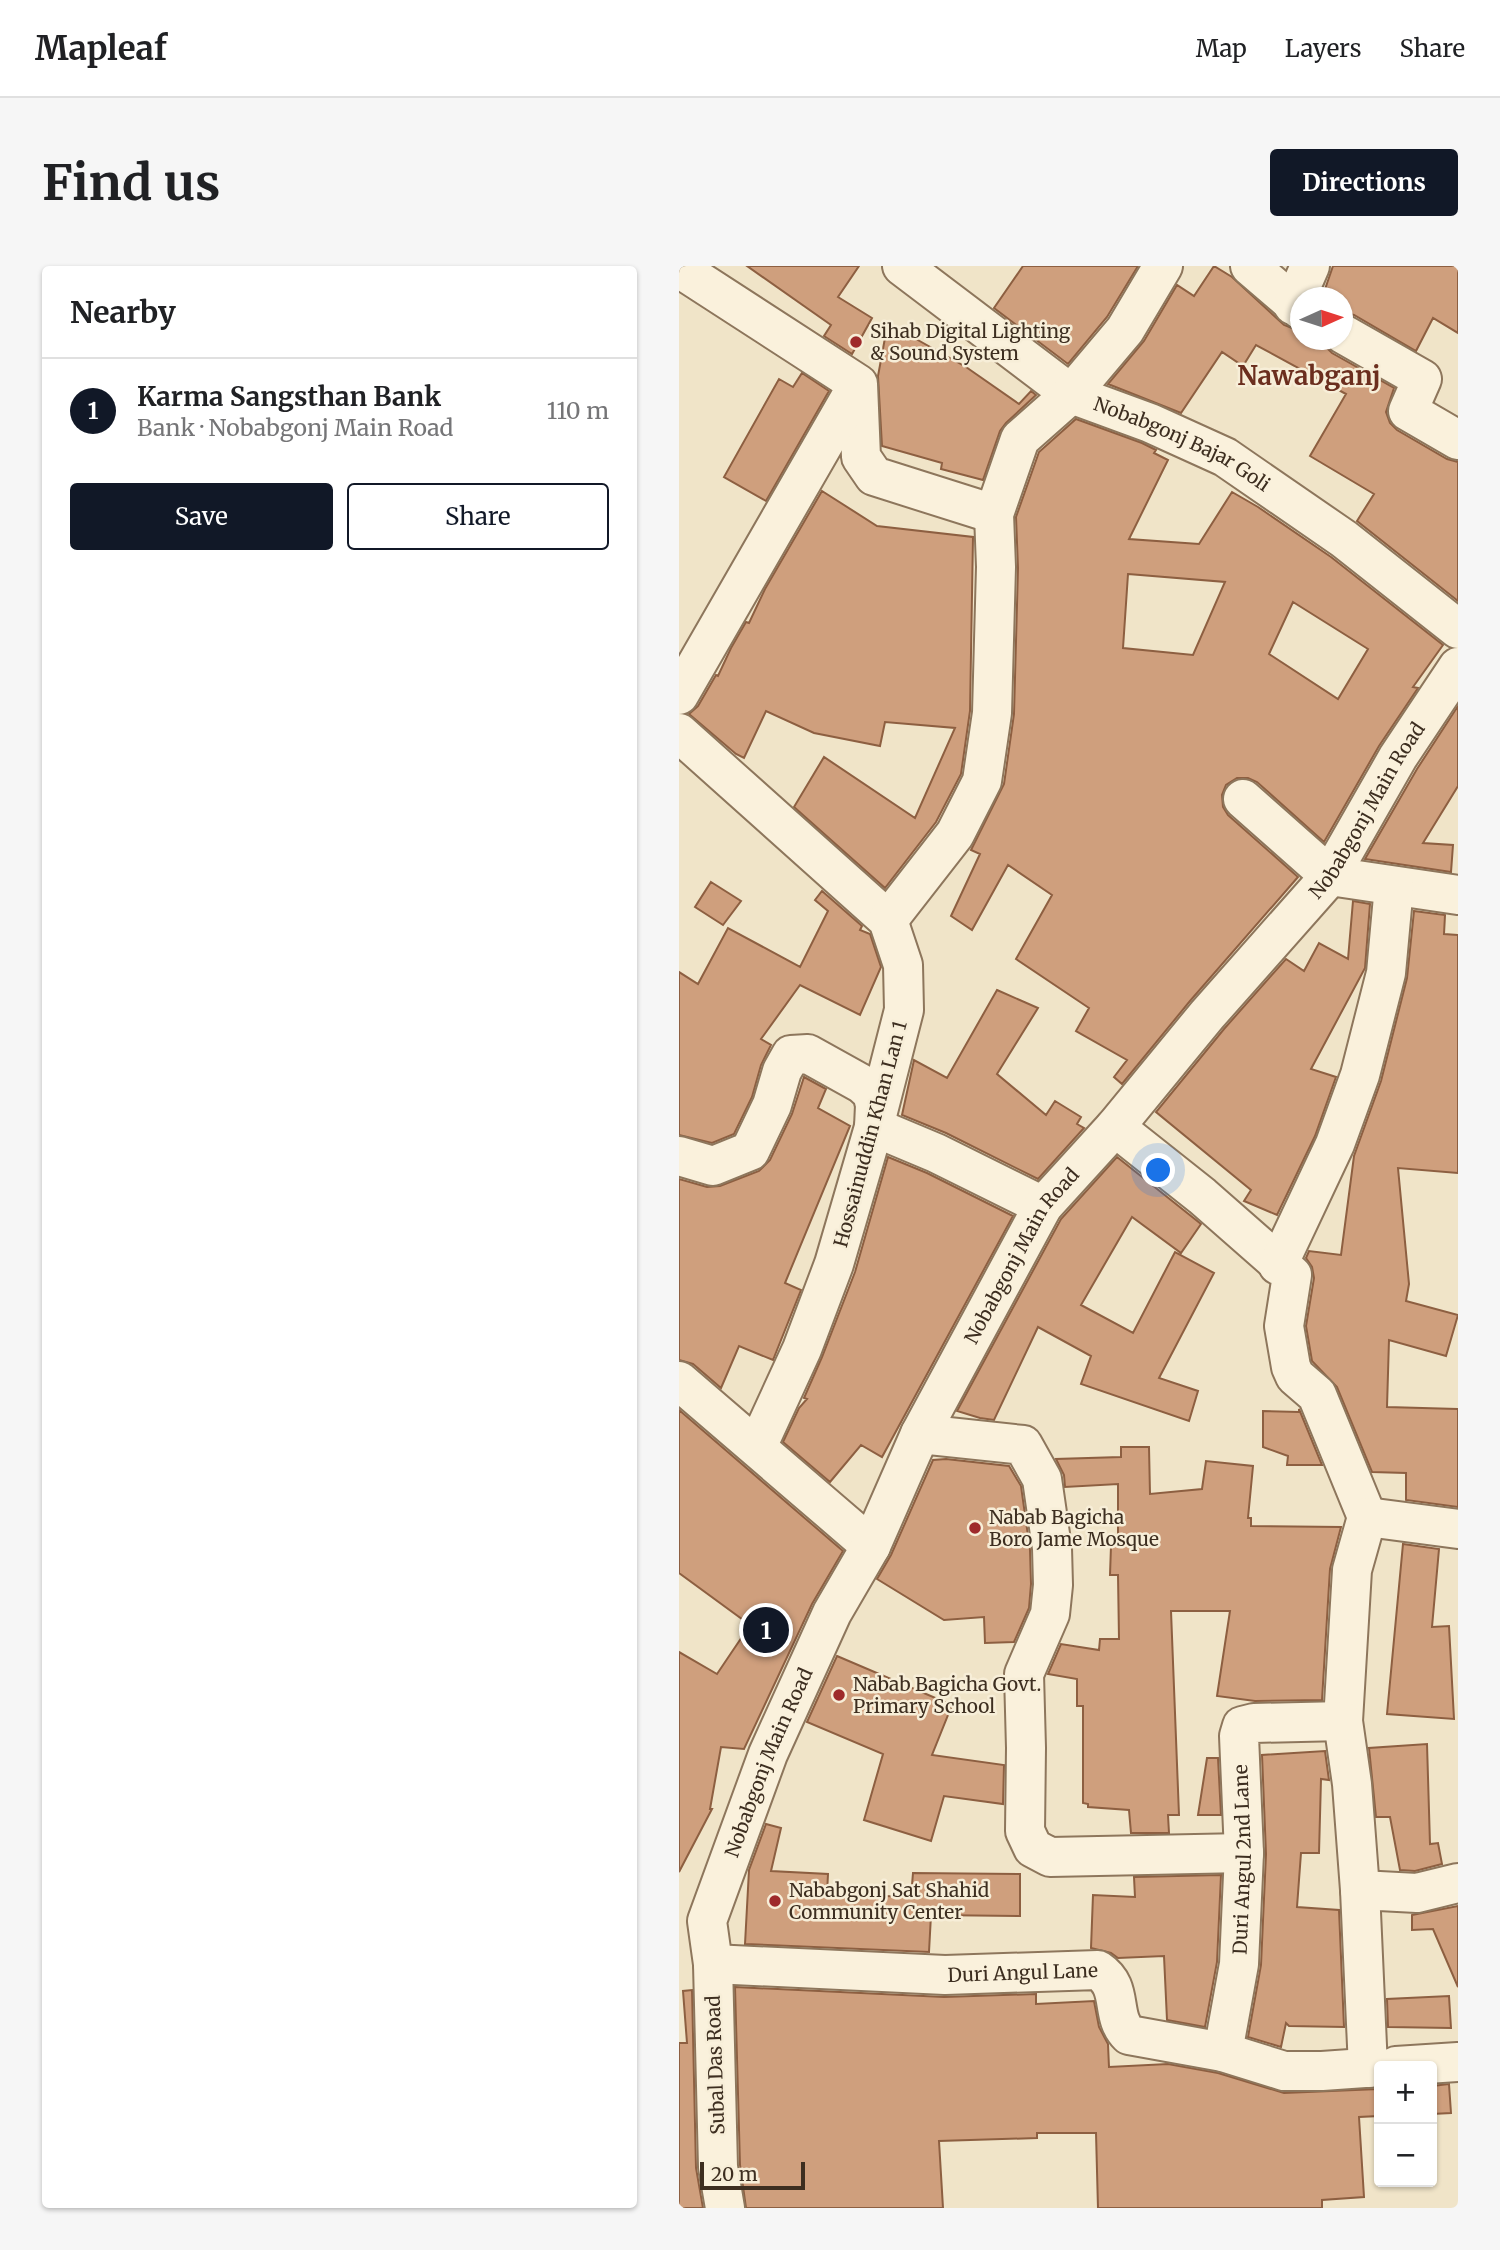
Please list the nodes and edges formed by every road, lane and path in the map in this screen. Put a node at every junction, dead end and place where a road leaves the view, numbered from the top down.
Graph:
1 (902, 266) edge
2 (1163, 266) edge
3 (1250, 266) edge
4 (1310, 266) edge
5 (679, 268) edge
6 (1304, 287) edge
7 (1290, 302) edge
8 (1353, 340) edge
9 (858, 384) junction
10 (1071, 394) junction
11 (1458, 440) edge
12 (994, 514) junction
13 (1458, 629) edge
14 (1458, 667) edge
15 (679, 695) edge
16 (679, 733) edge
17 (1243, 799) dead end
18 (1331, 876) junction
19 (1394, 886) junction
20 (1458, 895) edge
21 (888, 920) junction
22 (874, 1127) junction
23 (1115, 1127) junction
24 (679, 1156) edge
25 (1043, 1206) junction
26 (1278, 1265) junction
27 (679, 1381) edge
28 (921, 1434) junction
29 (757, 1447) junction
30 (1367, 1517) junction
31 (1458, 1530) edge
32 (871, 1546) junction
33 (1343, 1721) junction
34 (1244, 1853) junction
35 (1458, 1883) edge
36 (1360, 1890) junction
37 (693, 1917) edge
38 (713, 1964) junction
39 (1223, 2052) junction
40 (1380, 2061) edge
41 (1458, 2062) edge
42 (1437, 2063) edge
43 (1374, 2067) edge
44 (725, 2208) edge

1 - 10 street, Nobabgonj Bajar Goli
2 - 10 street
3 - 7 street
4 - 6 street
5 - 9 street
8 - 11 street
9 - 12 street
9 - 15 street
10 - 12 street
10 - 13 street, Nobabgonj Bajar Goli
12 - 21 street
14 - 18 street, Nobabgonj Main Road
16 - 21 street, Hossainuddin Khan Lan 1
17 - 18 street
18 - 19 street
18 - 23 street, Nobabgonj Main Road
19 - 20 street
19 - 26 street
21 - 22 street, Hossainuddin Khan Lan 1
22 - 24 street
22 - 25 street
22 - 29 street, Hossainuddin Khan Lan 1
23 - 25 street, Nobabgonj Main Road
23 - 26 street
25 - 28 street, Nobabgonj Main Road
26 - 30 street
27 - 29 street
28 - 32 street, Nobabgonj Main Road
28 - 34 street
29 - 32 street
30 - 31 street
30 - 33 street
32 - 37 street, Nobabgonj Main Road
33 - 34 street, Duri Angul 2nd Lane
33 - 36 street
34 - 39 street, Duri Angul 2nd Lane
35 - 36 street
36 - 40 street
37 - 38 street, Subal Das Road
38 - 39 street, Duri Angul Lane
38 - 44 street, Subal Das Road
39 - 43 street, Duri Angul Lane
41 - 42 street, Duri Angul Lane

